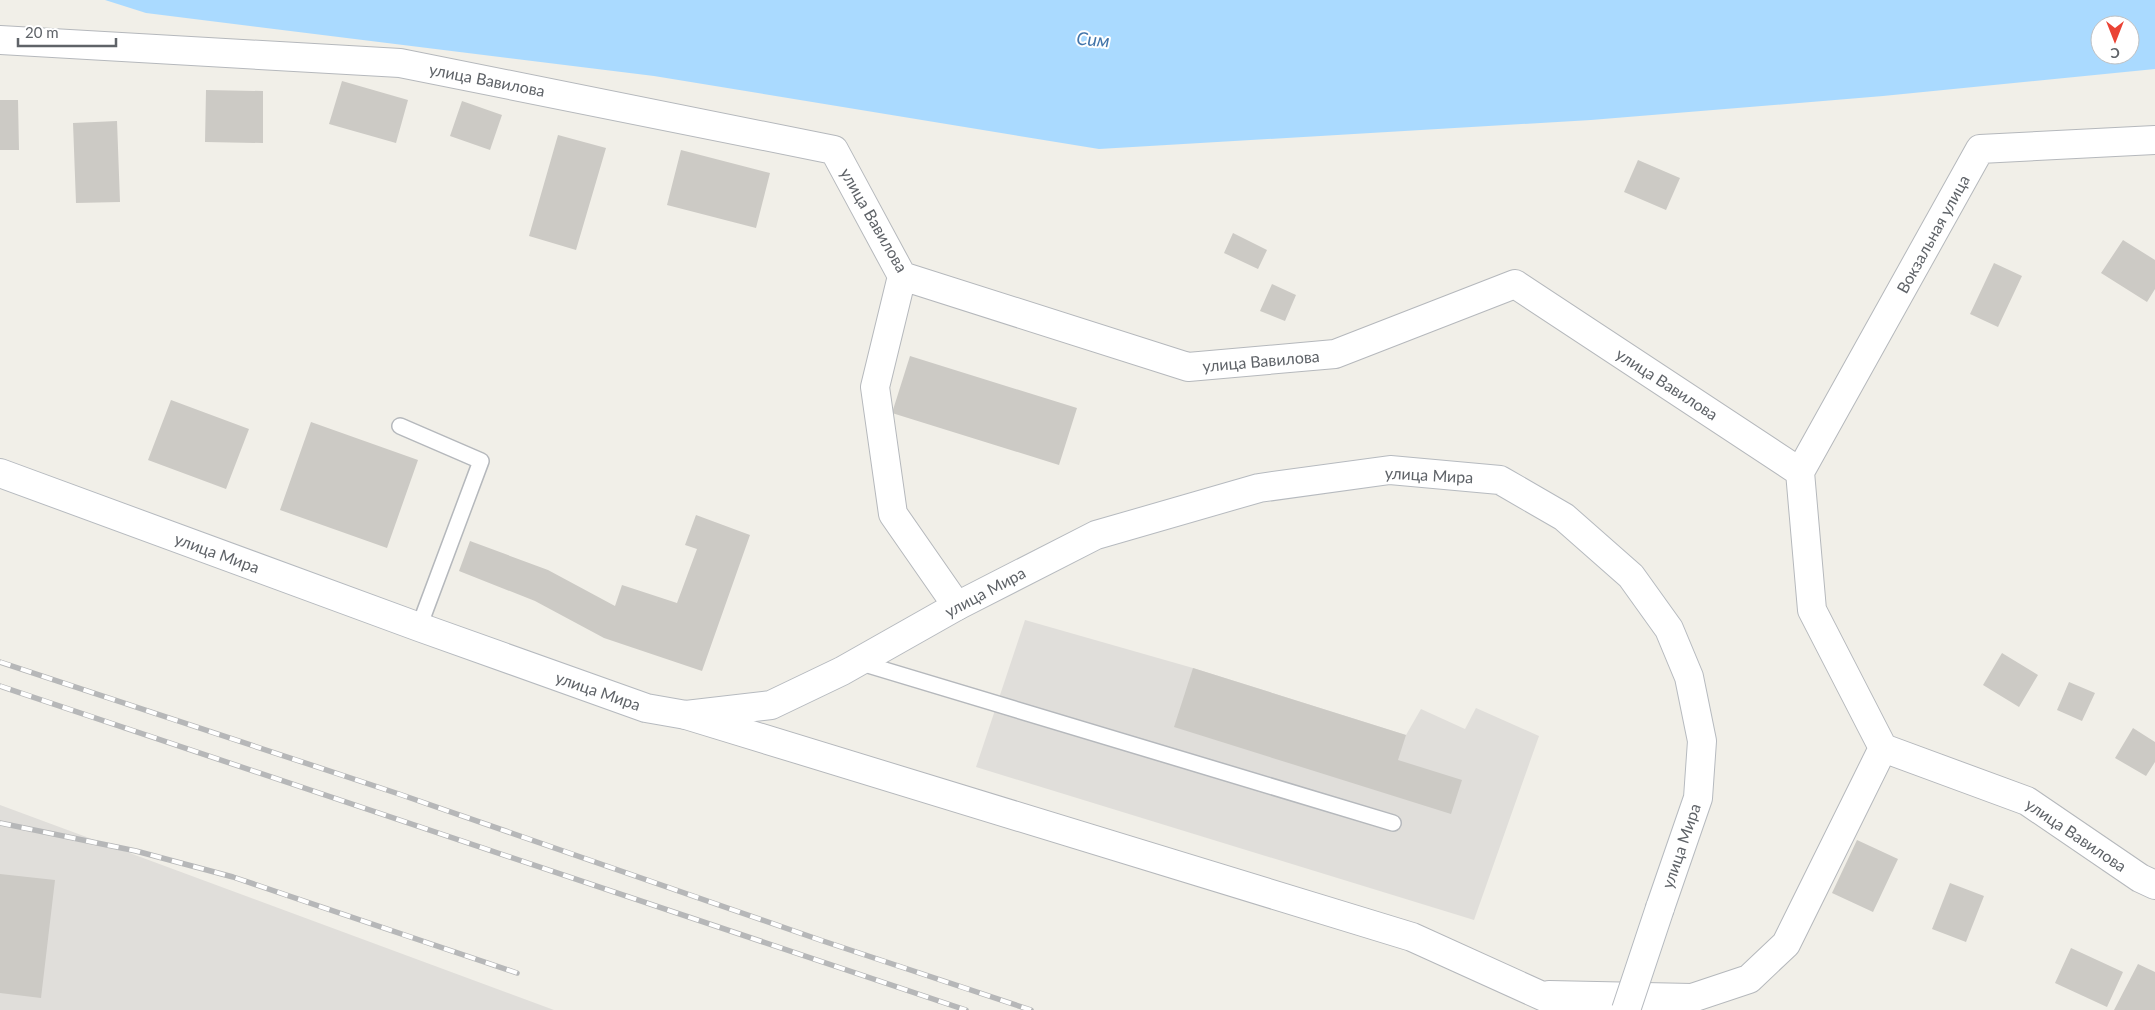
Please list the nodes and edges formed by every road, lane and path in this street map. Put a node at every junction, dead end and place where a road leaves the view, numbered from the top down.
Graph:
1 (0, 40) edge
2 (2155, 140) edge
3 (902, 276) junction
4 (400, 426) dead end
5 (1800, 472) junction
6 (0, 473) edge
7 (957, 606) junction
8 (418, 627) junction
9 (858, 662) junction
10 (686, 715) junction
11 (1883, 748) junction
12 (1393, 823) dead end
13 (2155, 885) edge
14 (1540, 995) junction
15 (1573, 1010) edge
16 (1626, 1010) edge

1 - 3 street, улица Вавилова
2 - 5 street, Вокзальная улица
3 - 5 street, улица Вавилова
3 - 7 street
4 - 8 lane
5 - 11 street
6 - 8 street, улица Мира
7 - 9 street, улица Мира
7 - 16 street, улица Мира, bridge
8 - 10 street, улица Мира
9 - 10 street, улица Мира
9 - 12 lane
10 - 14 street
11 - 13 street, улица Вавилова
11 - 14 street
14 - 15 street

